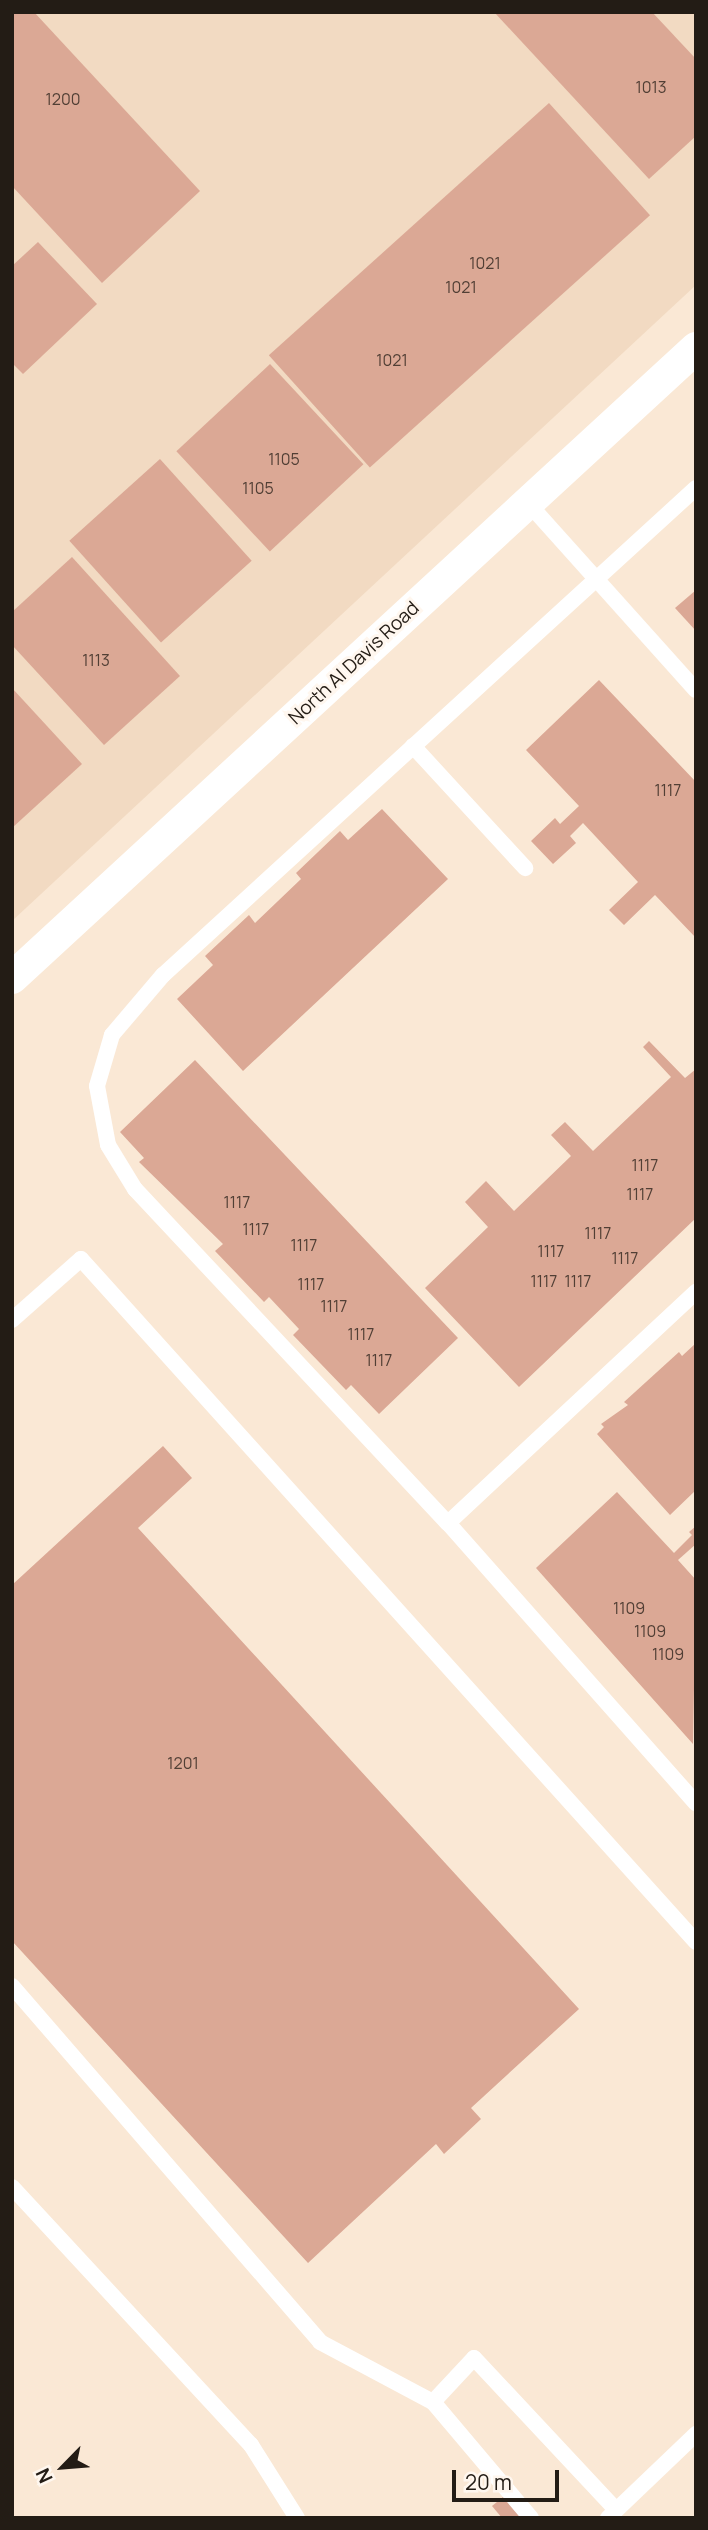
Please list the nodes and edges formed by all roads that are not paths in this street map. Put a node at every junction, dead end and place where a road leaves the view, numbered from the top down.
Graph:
1 (696, 348) edge
2 (696, 488) edge
3 (528, 503) junction
4 (593, 580) junction
5 (696, 690) edge
6 (412, 747) junction
7 (525, 868) dead end
8 (12, 978) edge
9 (696, 1292) edge
10 (12, 1320) edge
11 (448, 1523) junction
12 (696, 1802) edge
13 (696, 1942) edge
14 (12, 1986) edge
15 (12, 2187) edge
16 (433, 2402) junction
17 (696, 2434) edge
18 (612, 2514) edge
19 (296, 2518) edge
20 (531, 2518) edge

1 - 3 street, North Al Davis Road
2 - 4 lane
3 - 4 lane
3 - 8 street, North Al Davis Road
4 - 5 lane
4 - 6 lane
6 - 7 lane
6 - 11 lane
9 - 11 lane
10 - 13 lane
11 - 12 lane
14 - 16 lane
15 - 19 lane
16 - 18 lane
16 - 20 lane
17 - 18 lane

